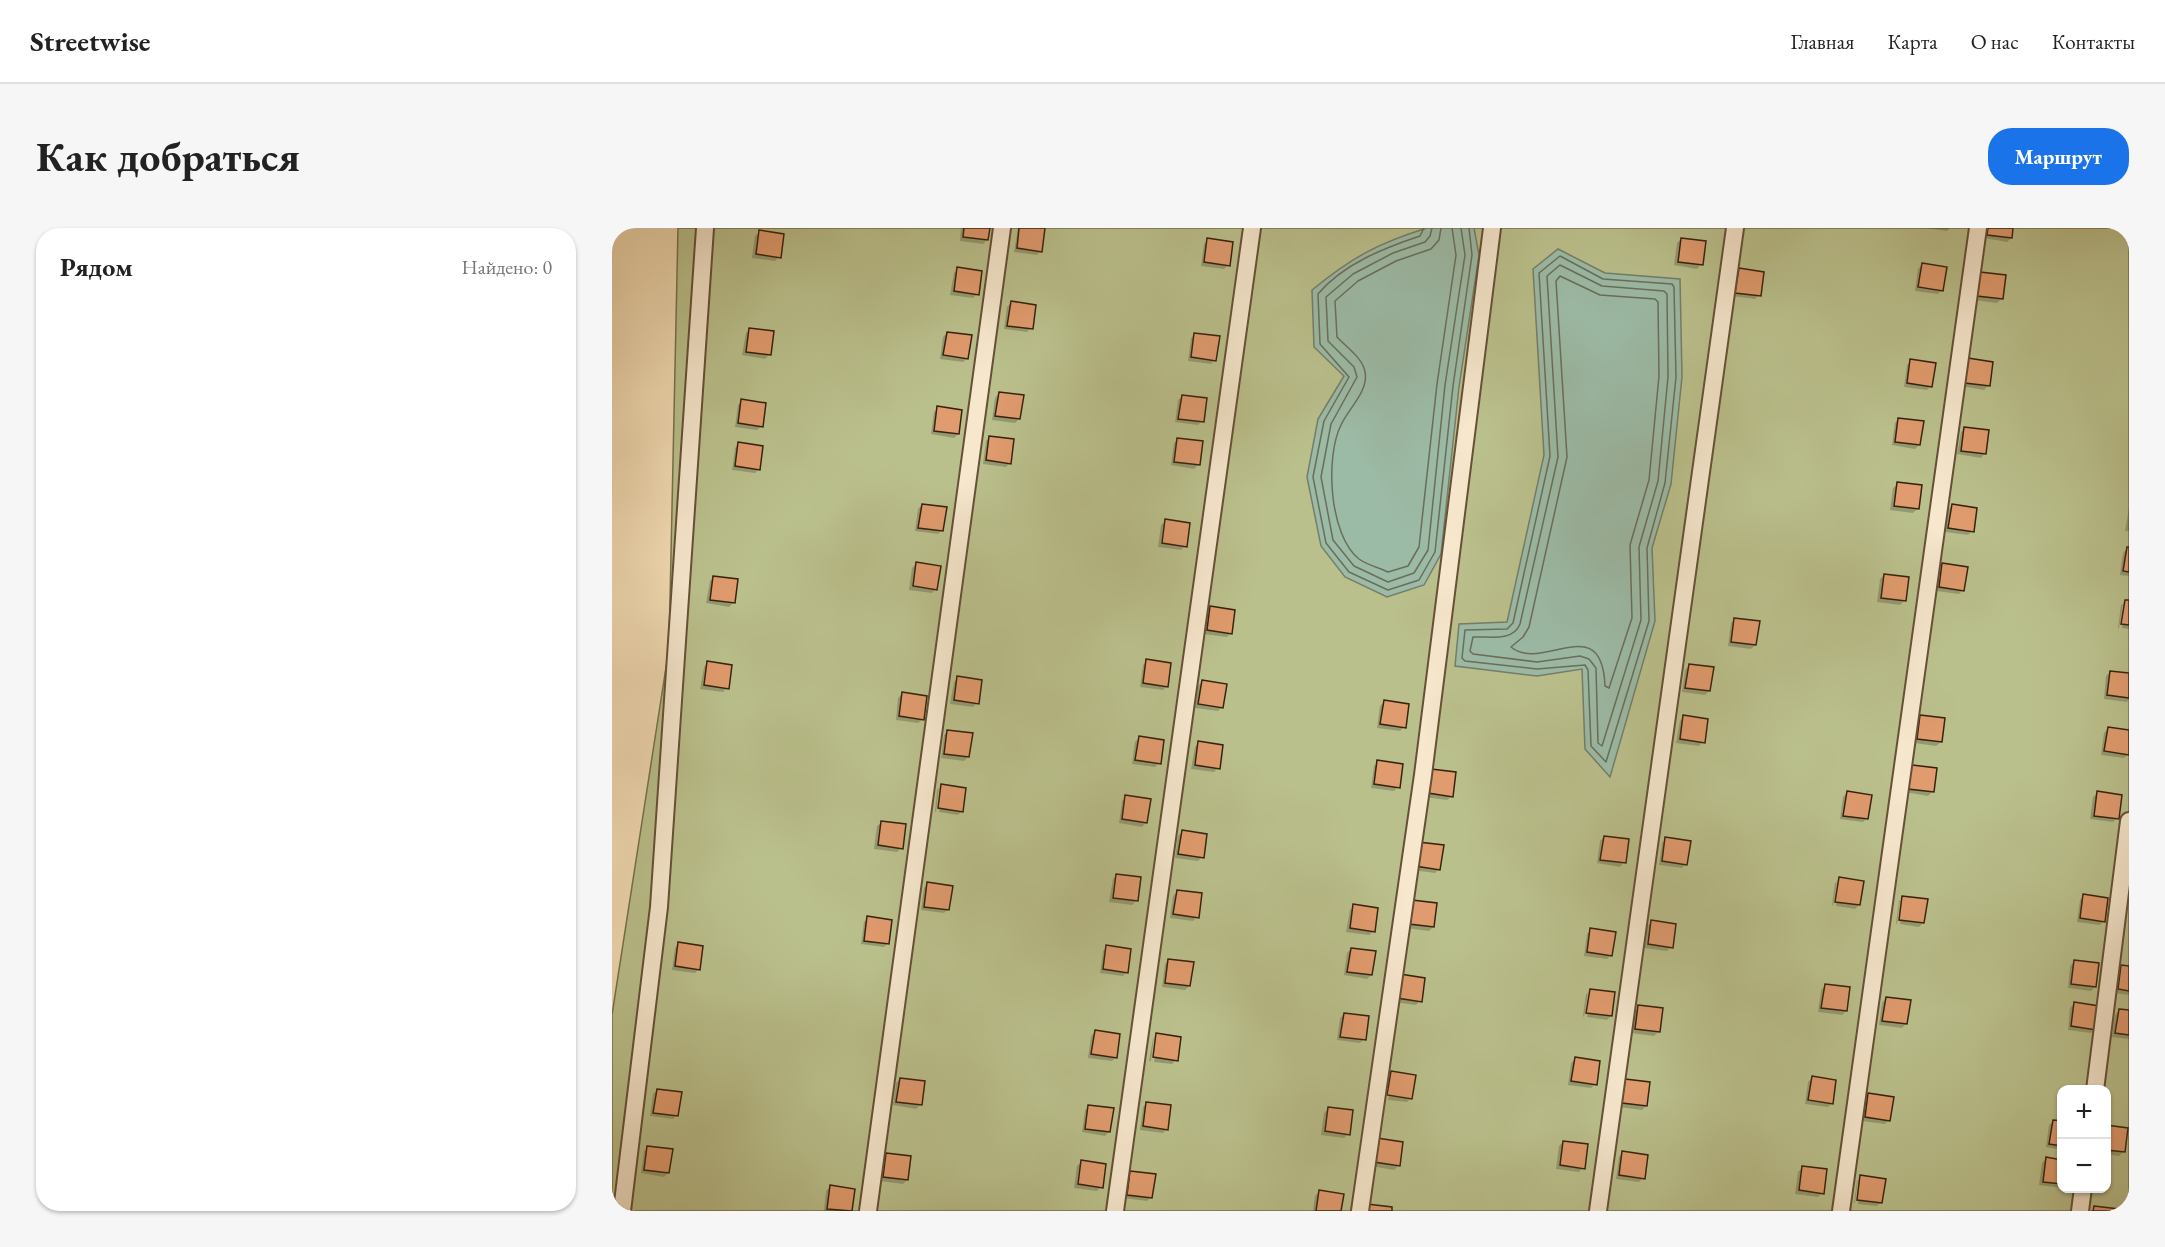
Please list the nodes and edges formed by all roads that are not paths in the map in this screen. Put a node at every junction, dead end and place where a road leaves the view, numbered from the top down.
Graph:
1 (705, 228) edge
2 (1002, 228) edge
3 (1252, 228) edge
4 (1492, 228) edge
5 (1735, 228) edge
6 (1978, 228) edge
7 (2129, 821) edge
8 (2096, 1085) edge
9 (2082, 1193) edge
10 (622, 1211) edge
11 (868, 1211) edge
12 (1115, 1211) edge
13 (1360, 1211) edge
14 (1598, 1211) edge
15 (1841, 1211) edge
16 (2080, 1211) edge

1 - 10 lane
2 - 11 lane
3 - 12 lane
4 - 13 lane
5 - 14 lane
6 - 15 lane
7 - 8 lane
9 - 16 lane

